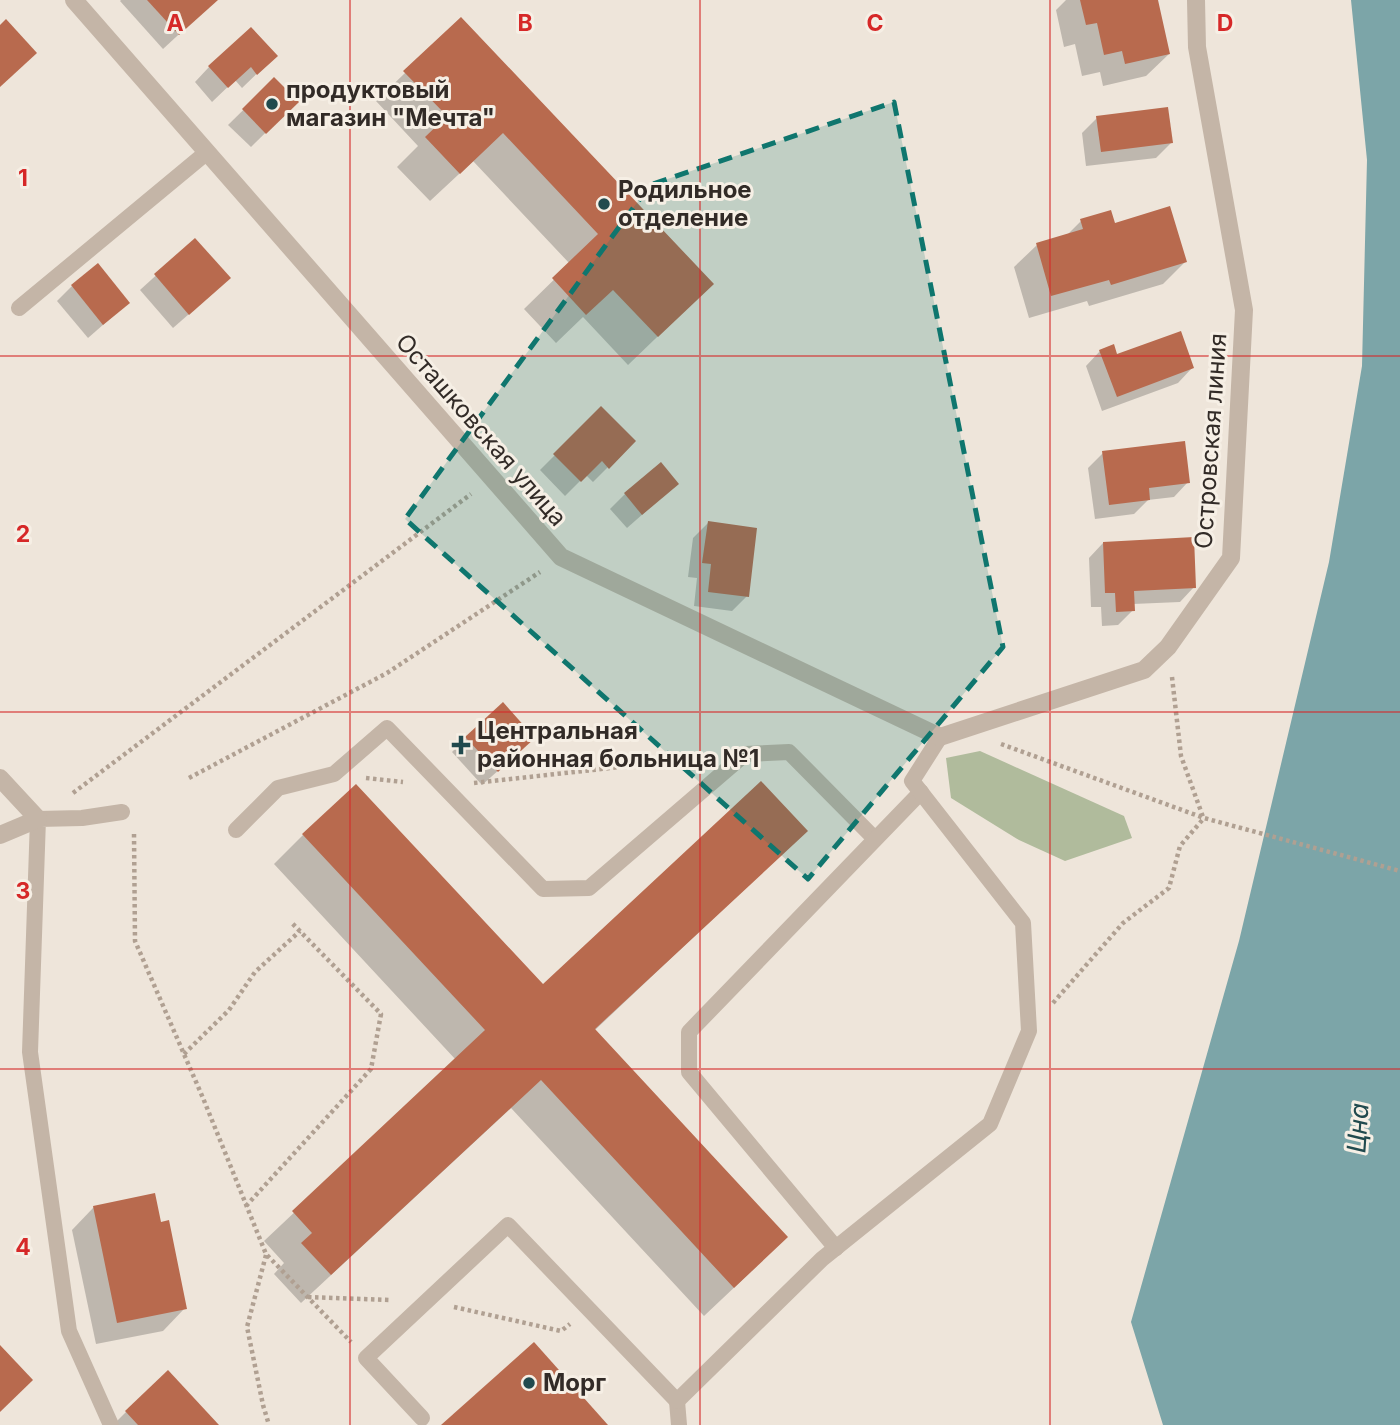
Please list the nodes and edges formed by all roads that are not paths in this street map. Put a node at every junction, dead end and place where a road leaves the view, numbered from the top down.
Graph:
1 (74, 0) edge
2 (1196, 0) edge
3 (206, 153) junction
4 (19, 308) dead end
5 (940, 737) junction
6 (0, 778) edge
7 (921, 792) junction
8 (122, 812) dead end
9 (38, 819) junction
10 (236, 830) dead end
11 (0, 835) edge
12 (875, 839) junction
13 (836, 1248) junction
14 (677, 1401) junction
15 (422, 1418) dead end
16 (111, 1425) edge
17 (679, 1425) edge

1 - 3 street, Осташковская улица
2 - 5 street, Островская линия
3 - 4 lane
3 - 5 street, Осташковская улица
5 - 7 lane
6 - 9 street
7 - 12 lane
7 - 13 lane
8 - 9 lane
9 - 11 street
9 - 16 lane
10 - 12 lane
12 - 13 lane
13 - 14 lane
14 - 15 lane
14 - 17 lane

